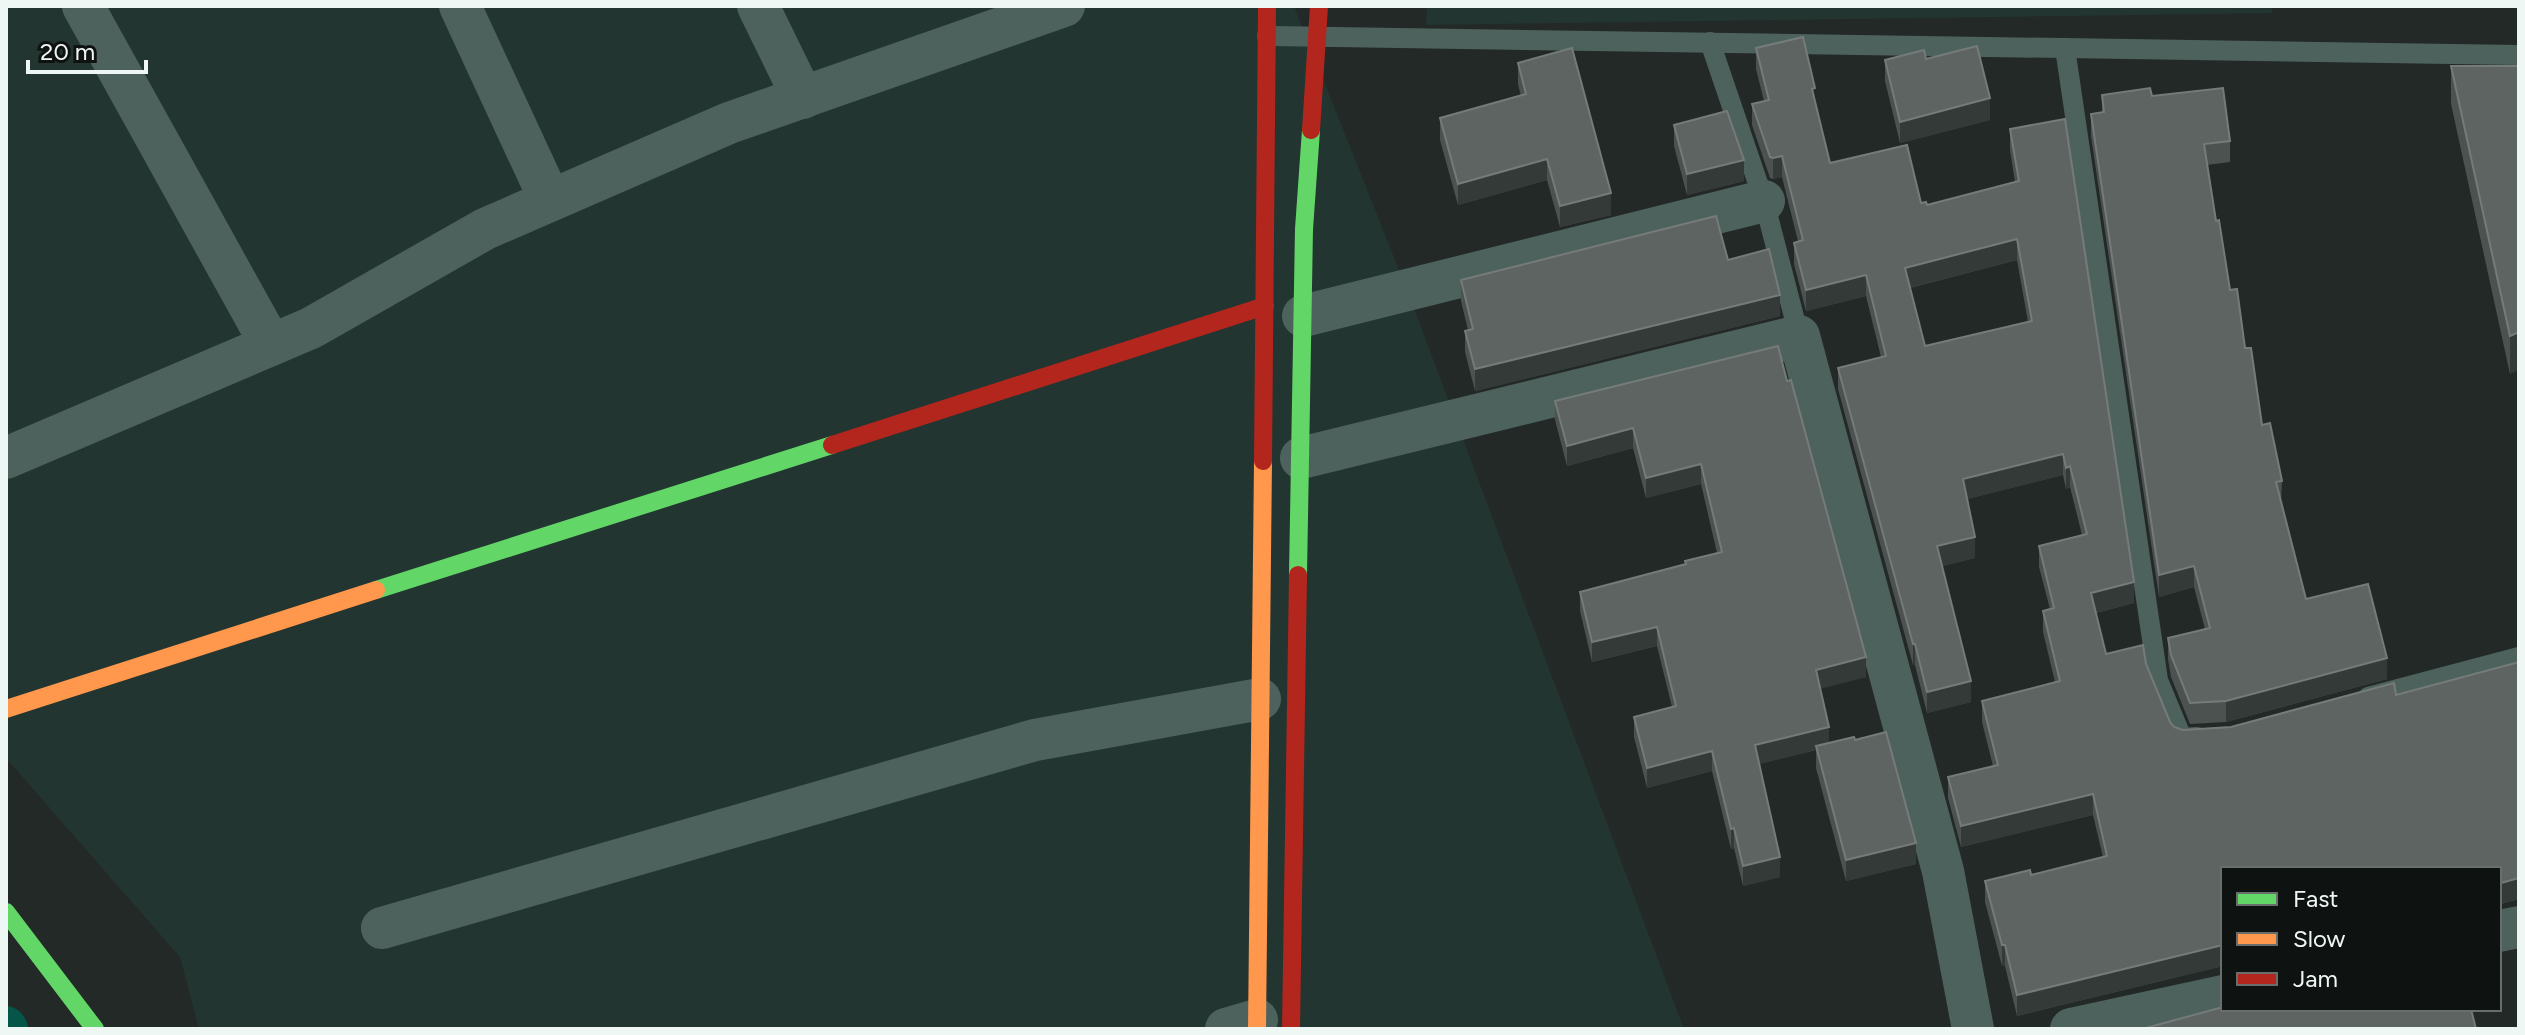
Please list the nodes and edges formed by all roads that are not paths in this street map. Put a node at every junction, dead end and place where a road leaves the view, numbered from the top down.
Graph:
1 (83, 6) edge
2 (460, 6) edge
3 (758, 6) edge
4 (1064, 6) edge
5 (1267, 6) edge
6 (1319, 6) edge
7 (1267, 36) junction
8 (1316, 36) junction
9 (1710, 42) junction
10 (2065, 48) junction
11 (2519, 55) edge
12 (803, 98) junction
13 (550, 200) junction
14 (1764, 201) junction
15 (1284, 311) junction
16 (1799, 336) junction
17 (271, 345) junction
18 (10, 449) edge
19 (1301, 458) junction
20 (2519, 657) edge
21 (1260, 699) junction
22 (2350, 702) edge
23 (6, 709) edge
24 (2212, 736) edge
25 (6, 912) edge
26 (382, 928) dead end
27 (2221, 996) edge
28 (1258, 1027) edge
29 (95, 1029) edge
30 (1973, 1029) edge
31 (2071, 1029) edge

1 - 17 street
2 - 13 street
3 - 12 street
4 - 12 street
5 - 7 street
6 - 8 street
7 - 8 lane
7 - 15 street
8 - 9 lane
8 - 15 street
9 - 10 lane
9 - 14 lane
10 - 11 lane
10 - 24 lane
12 - 13 street
13 - 17 street
14 - 15 street
14 - 16 lane
15 - 19 street
15 - 21 street
15 - 23 street
16 - 19 street
16 - 30 street
17 - 18 street
19 - 28 street
20 - 22 lane
21 - 26 street
21 - 28 street
25 - 29 street
27 - 31 street

